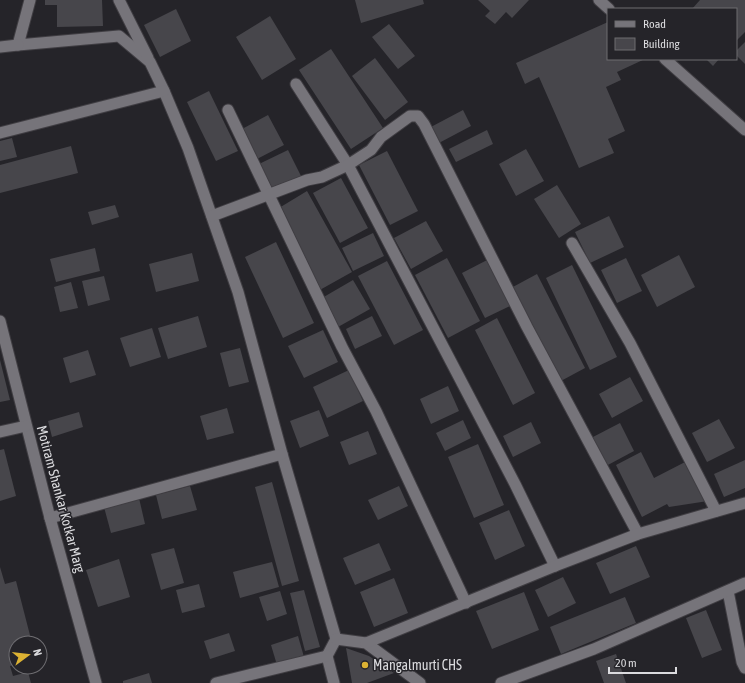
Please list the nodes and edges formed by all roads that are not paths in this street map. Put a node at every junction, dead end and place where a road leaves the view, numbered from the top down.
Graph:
1 (30, 0) edge
2 (119, 0) edge
3 (599, 0) edge
4 (608, 8) edge
5 (18, 45) junction
6 (0, 48) edge
7 (666, 60) edge
8 (150, 62) junction
9 (296, 84) dead end
10 (164, 91) junction
11 (228, 110) dead end
12 (745, 130) edge
13 (0, 133) edge
14 (348, 165) junction
15 (268, 195) junction
16 (212, 216) junction
17 (572, 243) dead end
18 (0, 321) edge
19 (26, 426) junction
20 (0, 432) edge
21 (282, 454) junction
22 (745, 503) edge
23 (716, 511) junction
24 (50, 518) junction
25 (638, 534) junction
26 (555, 566) junction
27 (745, 583) edge
28 (728, 591) junction
29 (466, 603) junction
30 (336, 640) junction
31 (366, 643) junction
32 (327, 656) junction
33 (745, 668) edge
34 (96, 683) edge
35 (216, 683) edge
36 (334, 683) edge
37 (420, 683) edge
38 (501, 683) edge

1 - 5 street
2 - 8 street
3 - 4 street
5 - 6 street
5 - 8 street
7 - 12 street
8 - 10 street
9 - 14 street
10 - 13 street
10 - 16 street
11 - 15 street
14 - 15 street
14 - 25 street
14 - 26 street
15 - 16 street
15 - 29 street
16 - 21 street
17 - 23 street
18 - 19 street, Motiram Shankar Kotkar Marg
19 - 20 street
19 - 24 street, Motiram Shankar Kotkar Marg
21 - 24 street
21 - 30 street
22 - 23 street
23 - 25 street
24 - 34 street, Motiram Shankar Kotkar Marg
25 - 26 street
26 - 29 street
27 - 28 street
28 - 33 street
28 - 38 street
29 - 31 street
30 - 31 street
30 - 32 street
31 - 37 street
32 - 35 street
32 - 36 street

